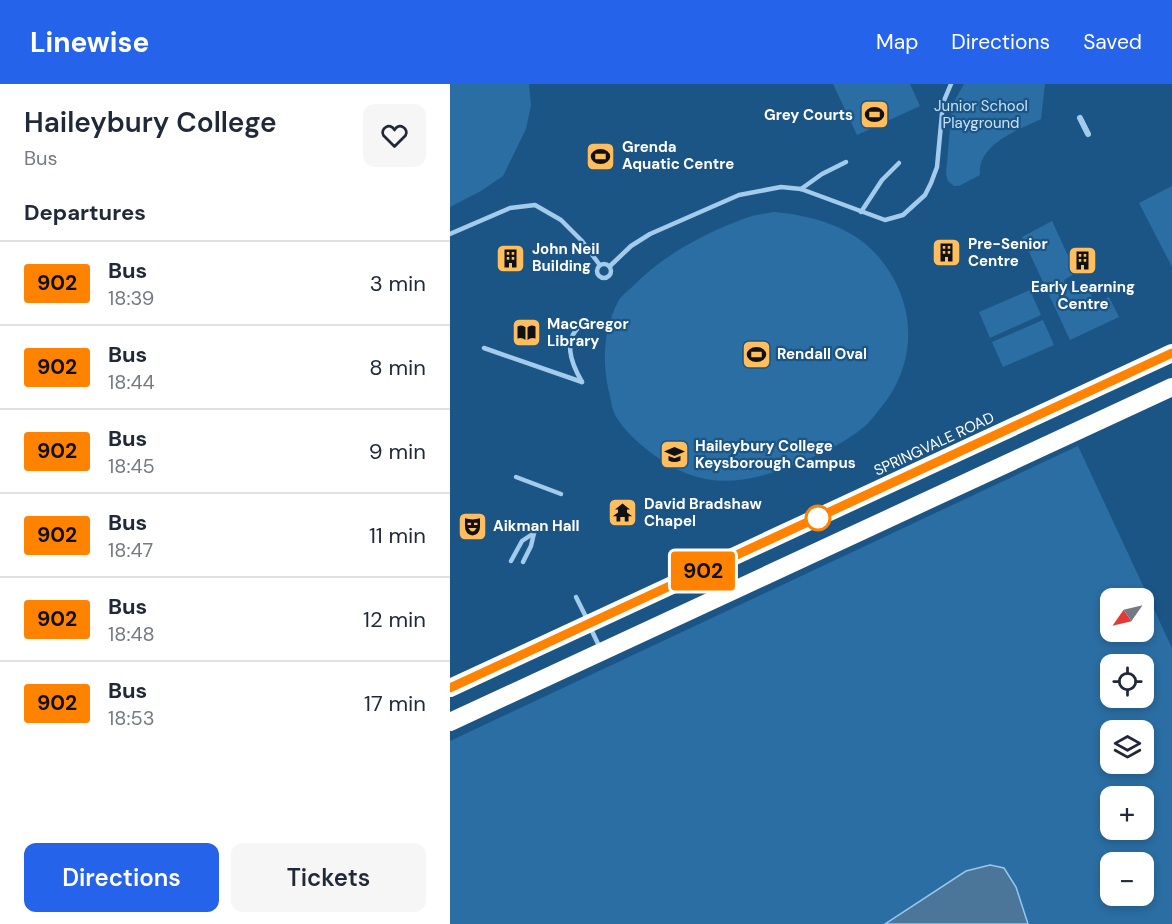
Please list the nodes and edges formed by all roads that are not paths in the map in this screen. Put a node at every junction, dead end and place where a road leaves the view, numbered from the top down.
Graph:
1 (951, 84) edge
2 (1080, 118) dead end
3 (1088, 134) dead end
4 (846, 162) dead end
5 (899, 163) dead end
6 (801, 189) junction
7 (861, 212) junction
8 (450, 234) edge
9 (599, 264) junction
10 (610, 266) junction
11 (584, 323) dead end
12 (484, 348) dead end
13 (1172, 353) edge
14 (1172, 387) edge
15 (516, 477) dead end
16 (561, 495) dead end
17 (511, 561) dead end
18 (523, 562) dead end
19 (576, 597) dead end
20 (589, 623) junction
21 (602, 651) junction
22 (453, 684) edge
23 (450, 722) edge

1 - 7 lane
2 - 3 street
4 - 6 lane
5 - 7 lane
6 - 7 lane
6 - 10 lane
8 - 9 lane
9 - 10 lane
9 - 10 lane
11 - 12 lane
13 - 20 highway, SPRINGVALE ROAD
14 - 21 highway
15 - 16 lane
17 - 18 lane
19 - 20 lane
20 - 21 lane
20 - 22 highway, SPRINGVALE ROAD
21 - 23 highway

